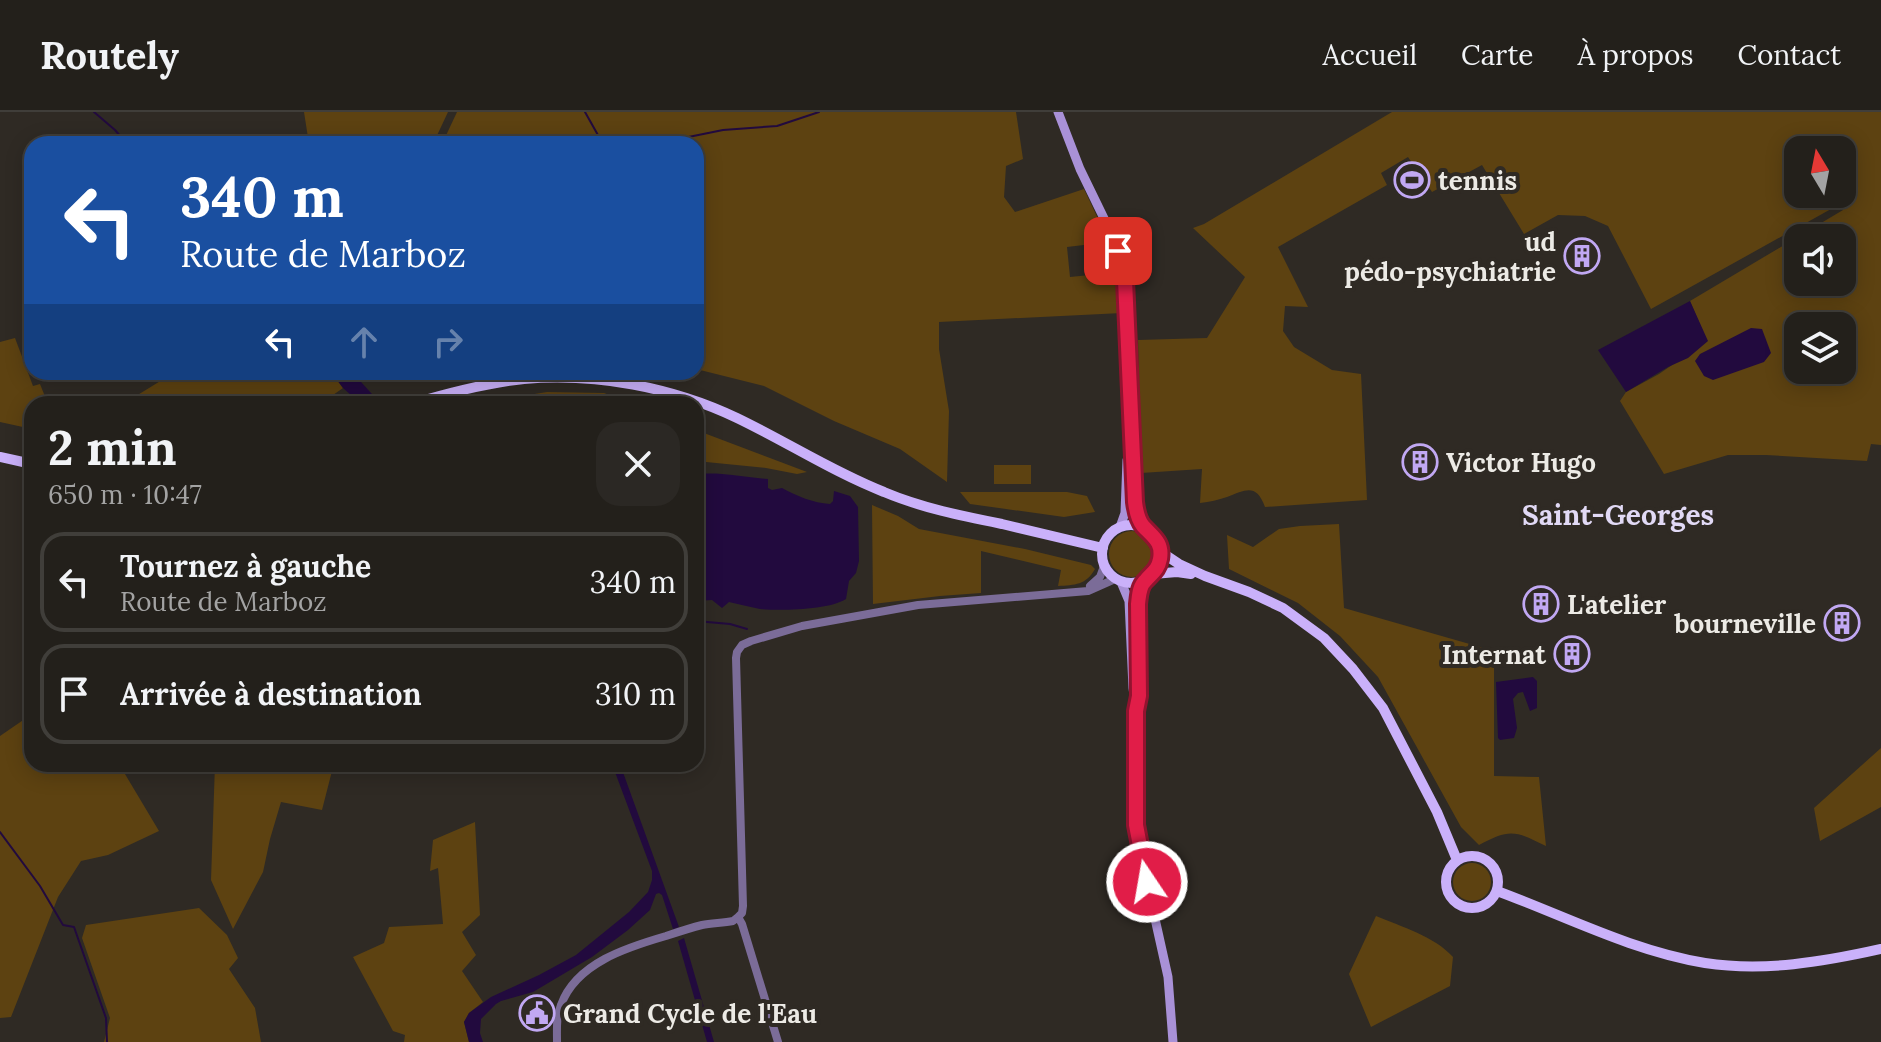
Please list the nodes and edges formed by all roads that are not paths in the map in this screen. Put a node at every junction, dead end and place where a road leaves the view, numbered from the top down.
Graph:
1 (1058, 112) edge
2 (518, 380) edge
3 (598, 380) edge
4 (437, 396) edge
5 (678, 396) edge
6 (704, 405) edge
7 (1130, 413) junction
8 (0, 457) edge
9 (24, 462) edge
10 (1120, 527) junction
11 (1144, 528) junction
12 (1103, 548) junction
13 (1161, 552) junction
14 (1104, 566) junction
15 (1205, 576) junction
16 (1149, 578) junction
17 (1118, 580) junction
18 (1079, 592) junction
19 (1136, 711) junction
20 (1457, 860) junction
21 (1497, 891) junction
22 (738, 917) junction
23 (1881, 949) edge
24 (557, 1042) edge
25 (778, 1042) edge
26 (1173, 1042) edge

1 - 7 main road
2 - 4 main road
3 - 5 main road
6 - 12 main road
7 - 10 main road
7 - 11 main road
8 - 9 main road
10 - 11 main road
10 - 12 main road
11 - 13 main road
12 - 14 main road
13 - 15 main road
13 - 16 main road
14 - 17 main road
14 - 18 street
15 - 16 main road
15 - 20 main road
16 - 17 main road
16 - 19 main road
17 - 18 street
17 - 19 main road
18 - 22 street
19 - 26 main road
20 - 21 main road
20 - 21 main road
21 - 23 main road
22 - 24 street
22 - 25 street

